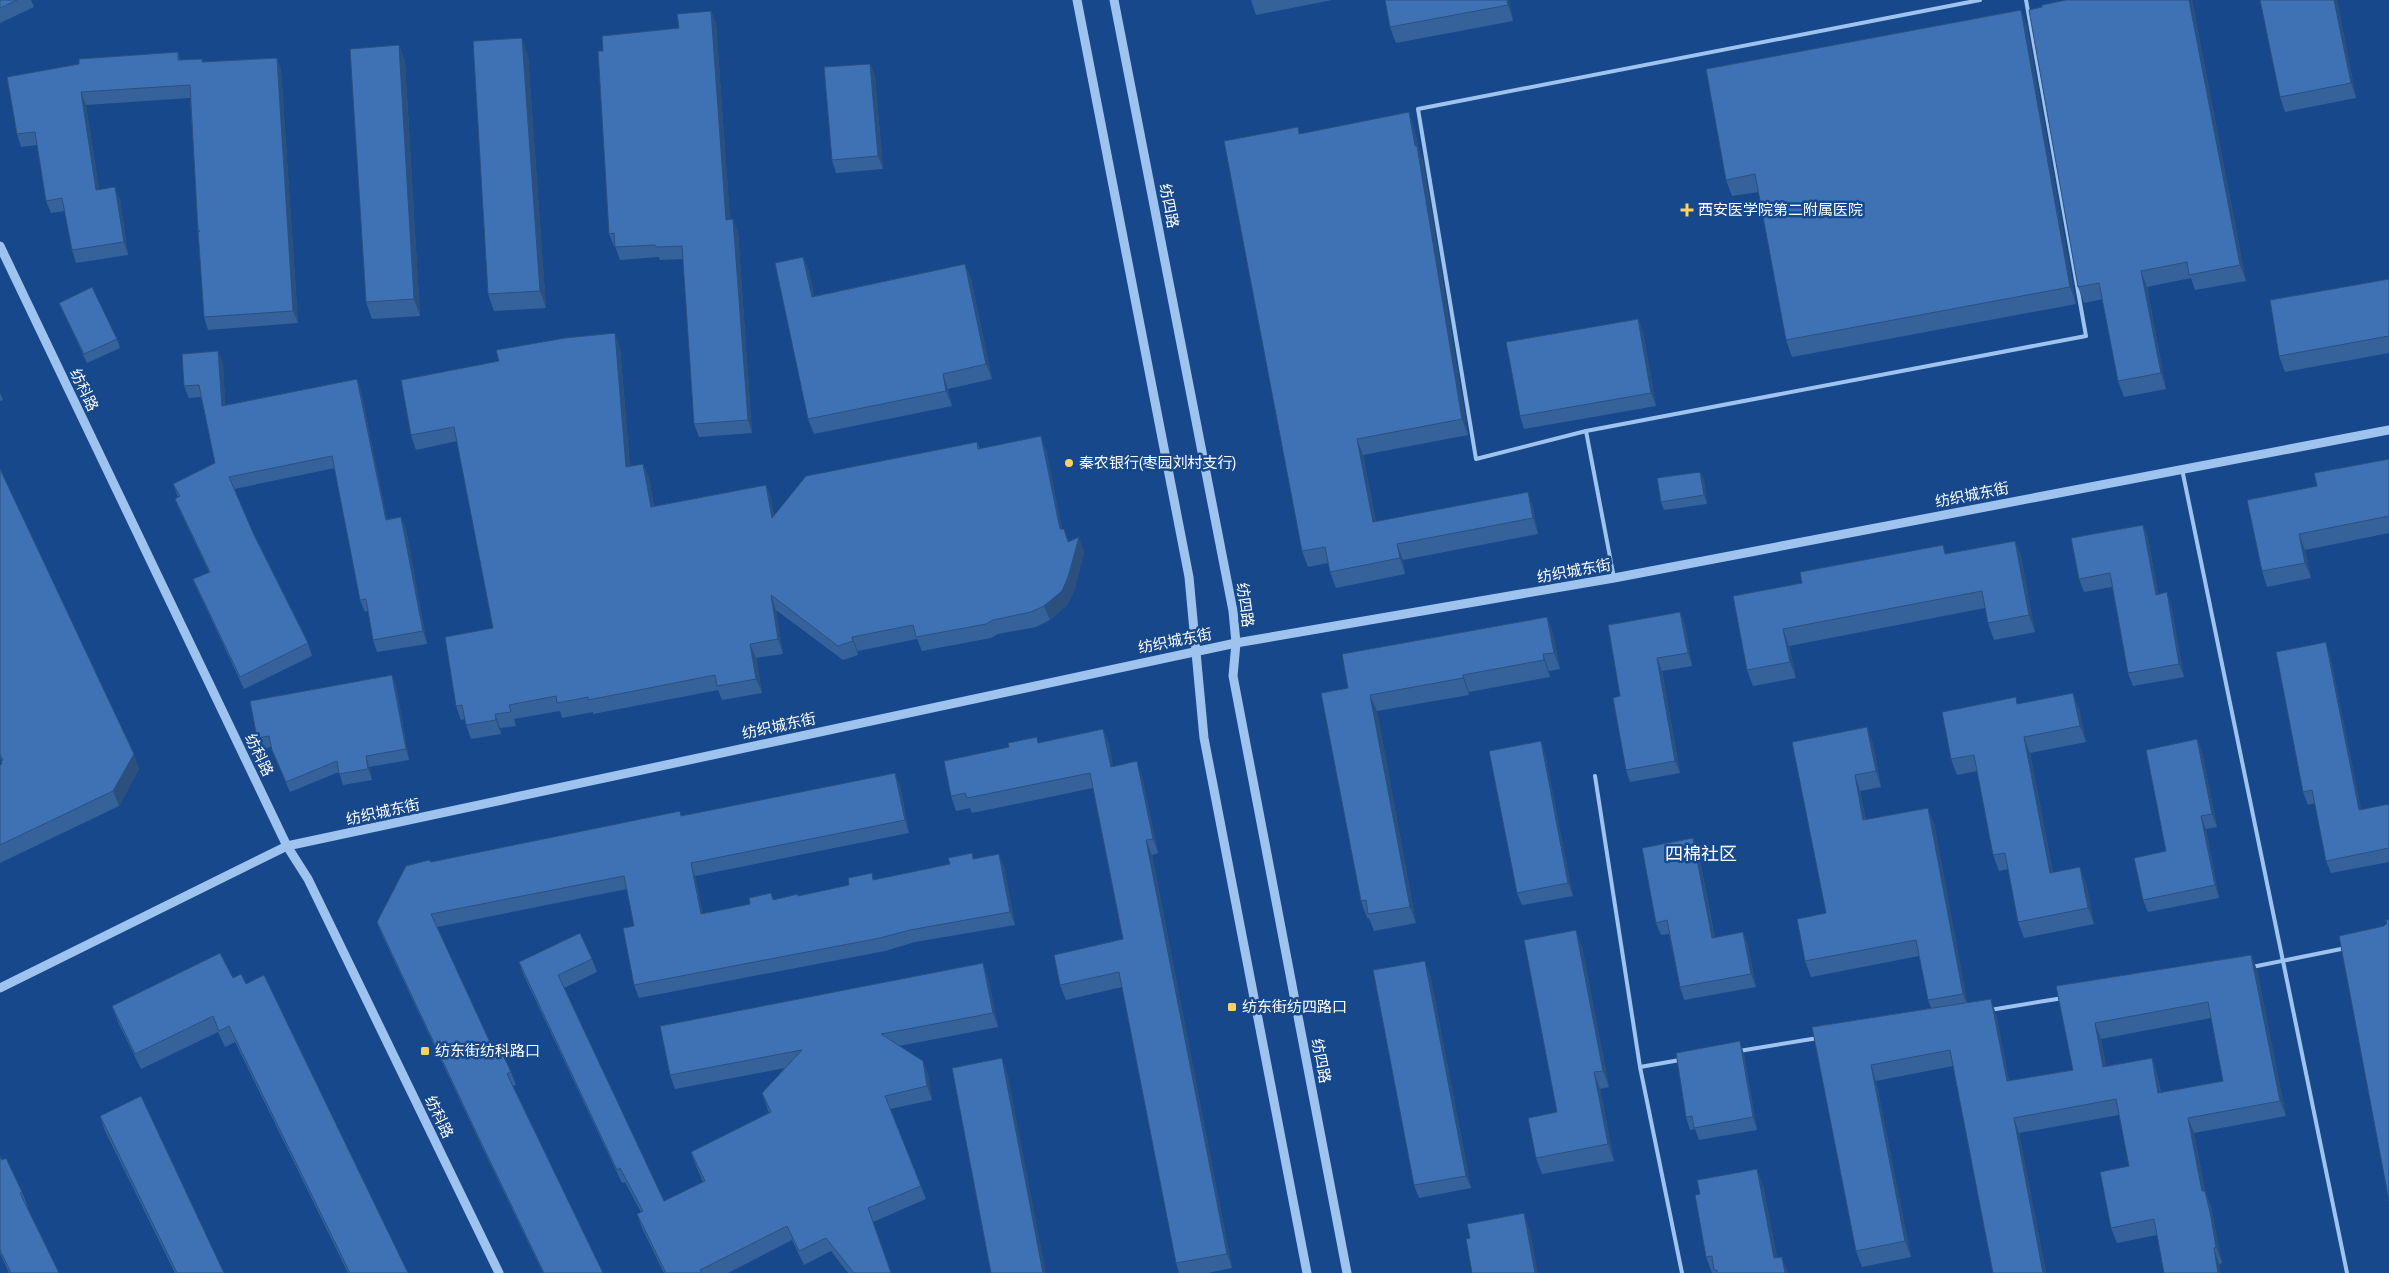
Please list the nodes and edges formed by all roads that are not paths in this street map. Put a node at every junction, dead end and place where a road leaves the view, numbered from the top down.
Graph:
1 (1077, 0) edge
2 (1114, 0) edge
3 (1980, 0) edge
4 (2026, 0) edge
5 (0, 246) edge
6 (2389, 430) edge
7 (1586, 431) junction
8 (2182, 468) junction
9 (1614, 578) junction
10 (1236, 643) junction
11 (1196, 651) junction
12 (1595, 776) dead end
13 (287, 846) junction
14 (2351, 947) edge
15 (2284, 962) junction
16 (2245, 968) edge
17 (0, 988) edge
18 (2069, 997) edge
19 (1982, 1011) edge
20 (1826, 1037) edge
21 (1738, 1051) edge
22 (1689, 1059) edge
23 (1640, 1067) junction
24 (499, 1273) edge
25 (1307, 1273) edge
26 (1347, 1273) edge
27 (1682, 1273) edge
28 (2347, 1273) edge

1 - 11 street
2 - 10 street, 纺四路
3 - 7 lane
4 - 7 lane
5 - 13 street, 纺科路
6 - 8 street, 纺织城东街
7 - 9 lane
8 - 9 street, 纺织城东街
8 - 15 lane
9 - 10 street, 纺织城东街
10 - 11 street, 纺织城东街
10 - 26 street, 纺四路
11 - 13 street, 纺织城东街
11 - 25 street
12 - 23 lane
13 - 17 street, 纺织城东街
13 - 24 street, 纺科路
14 - 15 lane
15 - 16 lane
15 - 28 lane
18 - 19 lane
20 - 21 lane
22 - 23 lane
23 - 27 lane

